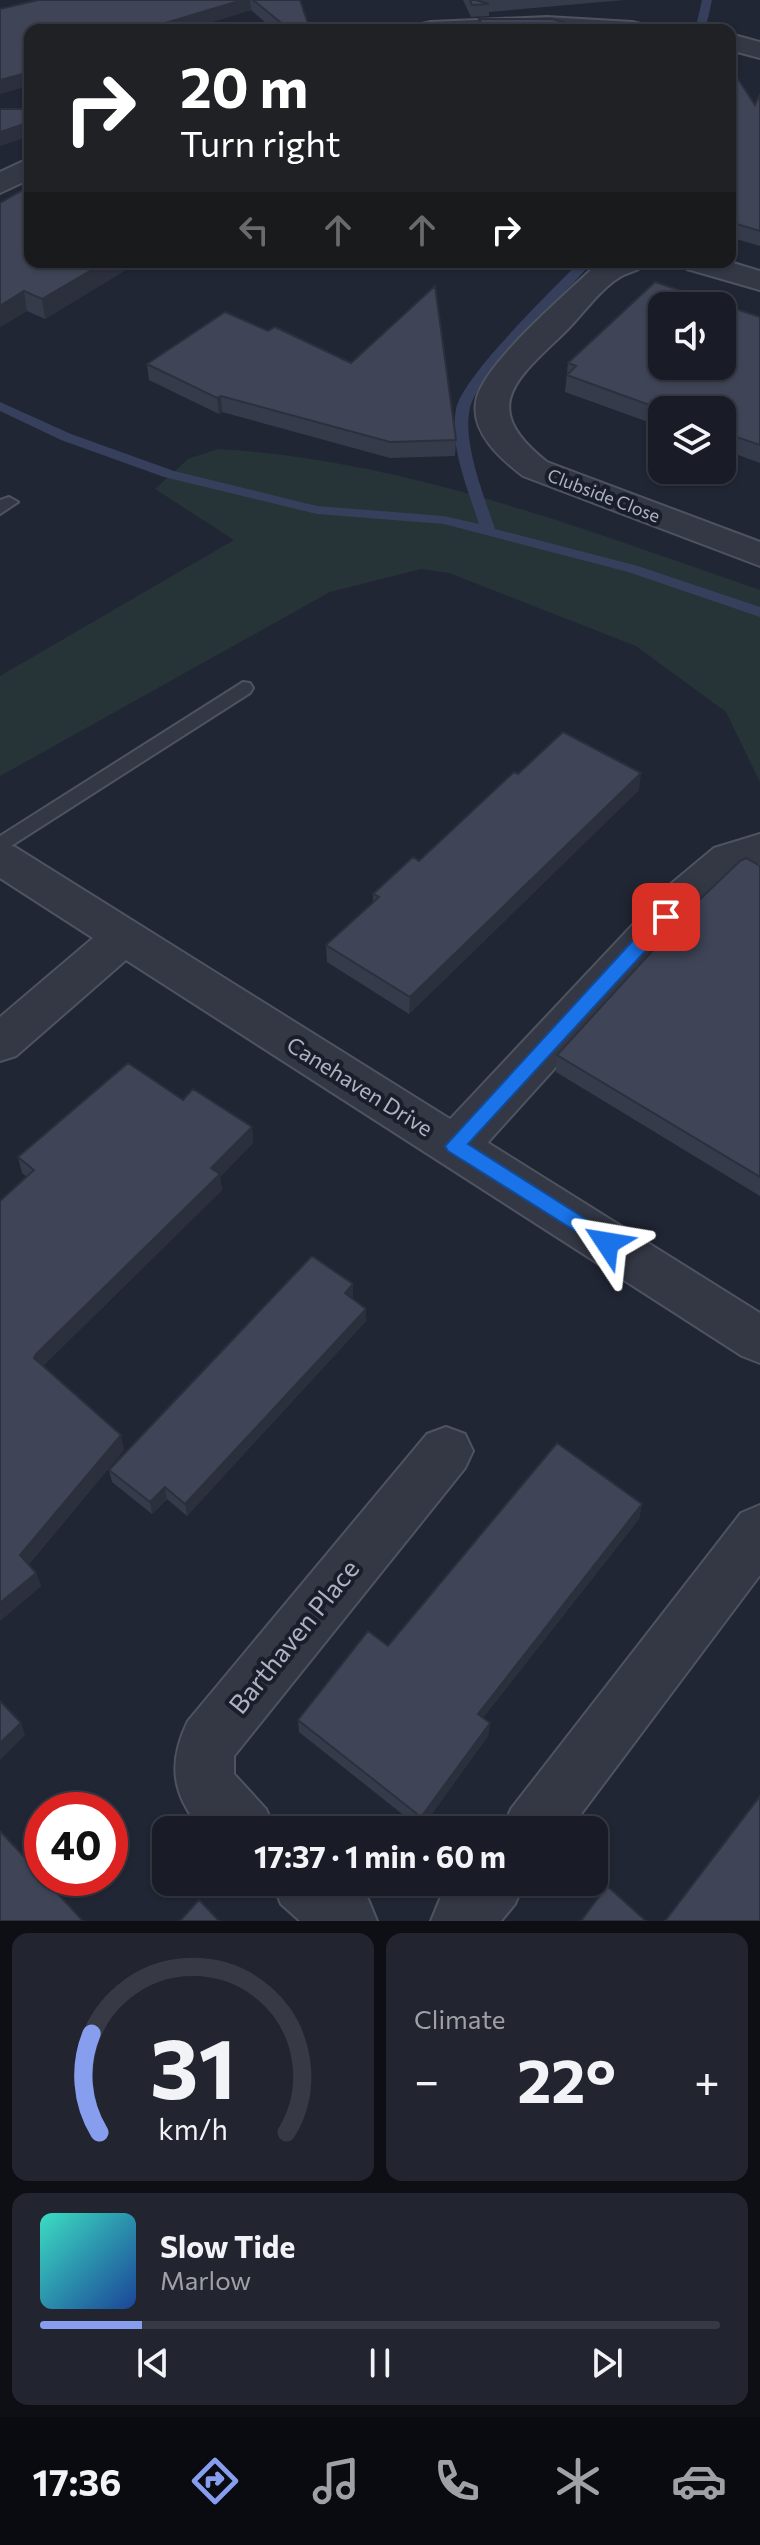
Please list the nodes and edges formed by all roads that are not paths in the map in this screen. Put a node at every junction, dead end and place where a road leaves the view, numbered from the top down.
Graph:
1 (736, 44) edge
2 (760, 50) edge
3 (24, 170) edge
4 (0, 184) edge
5 (616, 268) edge
6 (718, 268) edge
7 (760, 281) edge
8 (760, 555) edge
9 (243, 688) dead end
10 (0, 846) edge
11 (760, 849) edge
12 (0, 858) edge
13 (124, 937) junction
14 (0, 1043) edge
15 (455, 1146) junction
16 (760, 1340) edge
17 (446, 1451) dead end
18 (760, 1531) edge
19 (229, 1816) edge
20 (543, 1816) edge
21 (318, 1896) edge
22 (482, 1896) edge
23 (346, 1921) edge
24 (462, 1921) edge

1 - 2 street
3 - 4 street
5 - 8 street, Clubside Close
6 - 7 street
9 - 10 lane
11 - 15 street
12 - 13 street, Canehaven Drive
13 - 14 street
13 - 15 street, Canehaven Drive
15 - 16 street, Canehaven Drive
17 - 19 street, Barthaven Place
18 - 20 street
21 - 23 street
22 - 24 street

